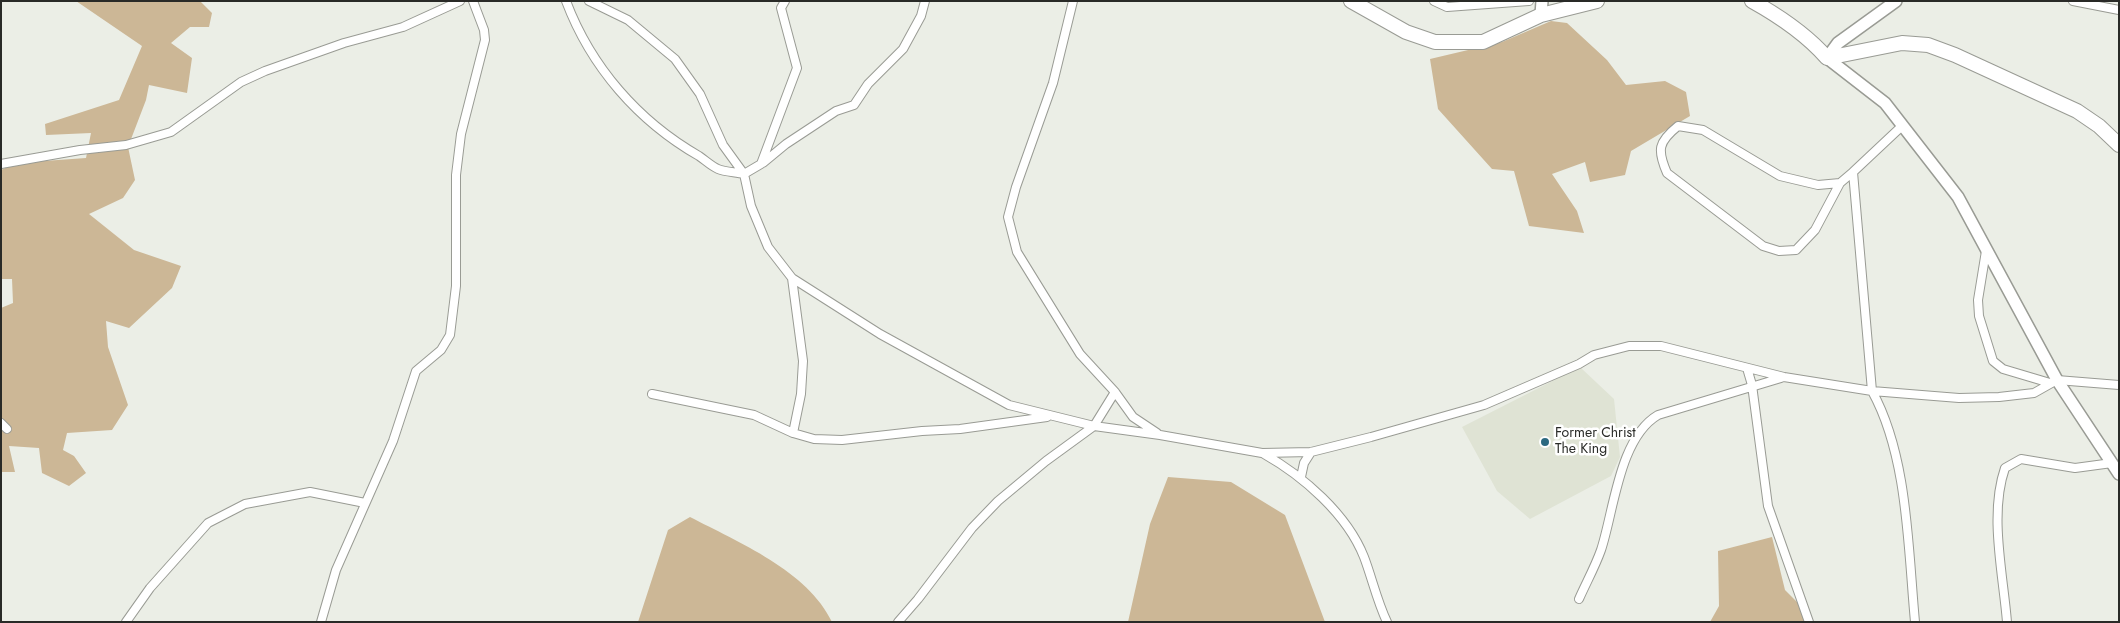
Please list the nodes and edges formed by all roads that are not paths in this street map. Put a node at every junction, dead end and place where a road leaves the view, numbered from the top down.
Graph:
1 (460, 1) edge
2 (473, 1) edge
3 (566, 1) edge
4 (589, 1) edge
5 (784, 1) edge
6 (925, 1) edge
7 (1073, 1) edge
8 (1351, 1) edge
9 (1434, 1) edge
10 (1529, 1) edge
11 (1597, 1) edge
12 (1752, 1) edge
13 (1896, 1) edge
14 (2073, 1) edge
15 (1542, 8) edge
16 (2119, 10) edge
17 (1827, 58) junction
18 (1902, 126) junction
19 (2119, 145) edge
20 (1, 164) edge
21 (761, 164) junction
22 (1852, 172) junction
23 (744, 174) junction
24 (1840, 183) junction
25 (1986, 251) junction
26 (792, 278) junction
27 (1747, 368) junction
28 (1784, 377) junction
29 (2054, 382) junction
30 (1752, 385) junction
31 (2119, 385) edge
32 (1872, 391) junction
33 (1115, 392) junction
34 (652, 394) dead end
35 (1048, 416) junction
36 (1094, 426) junction
37 (793, 433) junction
38 (1160, 435) junction
39 (1310, 452) junction
40 (1262, 453) junction
41 (2112, 463) junction
42 (2119, 474) edge
43 (1301, 477) junction
44 (365, 503) junction
45 (1579, 599) dead end
46 (126, 622) edge
47 (321, 622) edge
48 (898, 622) edge
49 (1387, 622) edge
50 (1809, 622) edge
51 (1915, 622) edge
52 (2007, 622) edge

1 - 20 street
2 - 44 street
3 - 23 street
4 - 23 street
5 - 21 street
6 - 21 street
7 - 33 street
8 - 15 highway
9 - 10 street
11 - 15 highway
12 - 17 highway
13 - 17 street
14 - 16 street
17 - 18 street
17 - 19 highway
18 - 22 street
18 - 25 street
21 - 23 street
22 - 24 street
22 - 32 street
23 - 26 street
24 - 24 street
25 - 29 street
25 - 29 street
26 - 35 street
26 - 37 street
27 - 28 street
27 - 30 street
27 - 39 street
28 - 30 street
28 - 32 street
29 - 31 street
29 - 32 street
29 - 41 street
30 - 45 street
30 - 50 street
32 - 51 street
33 - 36 street
33 - 38 street
34 - 37 street
35 - 36 street
35 - 37 street
36 - 38 street
36 - 48 street
38 - 40 street
39 - 40 street
39 - 43 street
40 - 43 street
41 - 42 street
41 - 52 street
43 - 49 street
44 - 46 street
44 - 47 street

